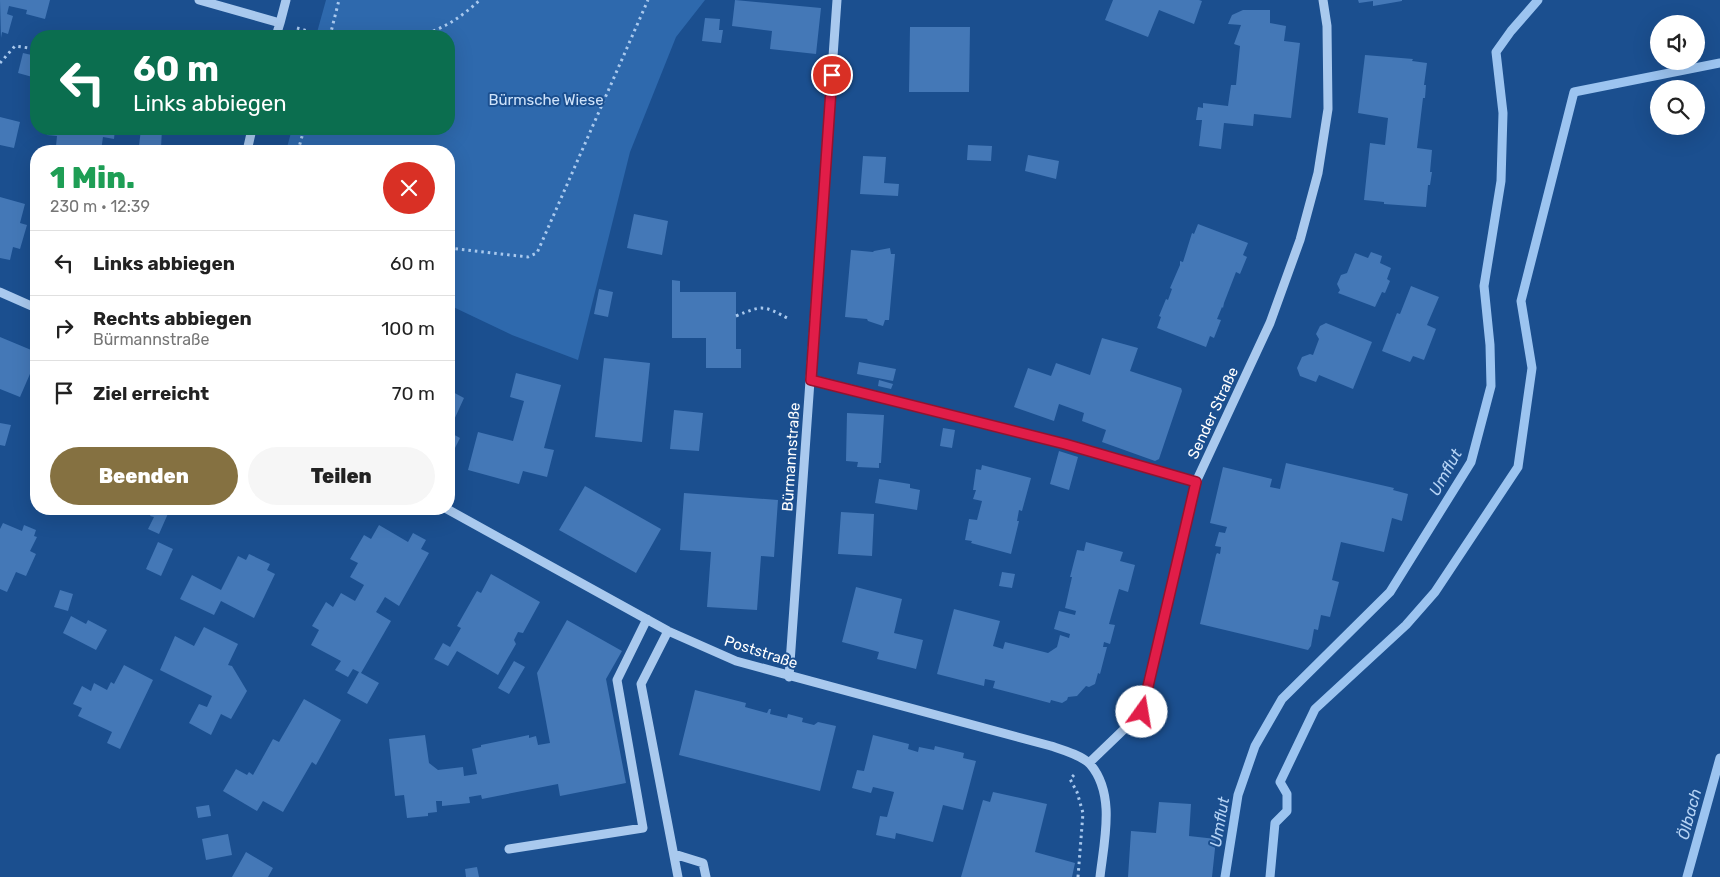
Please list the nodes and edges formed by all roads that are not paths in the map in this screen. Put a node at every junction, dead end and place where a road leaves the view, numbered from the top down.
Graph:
1 (286, 0) edge
2 (838, 0) edge
3 (1323, 0) edge
4 (205, 1) edge
5 (280, 23) junction
6 (278, 30) edge
7 (0, 292) edge
8 (30, 305) edge
9 (811, 380) junction
10 (1196, 482) junction
11 (455, 513) edge
12 (647, 619) junction
13 (668, 631) junction
14 (789, 677) junction
15 (1089, 763) junction
16 (509, 850) dead end
17 (674, 854) junction
18 (678, 877) edge
19 (706, 877) edge
20 (1100, 877) edge

1 - 5 street
2 - 9 street, Bürmannstraße
3 - 10 street, Sender Straße
4 - 5 street
5 - 6 street
7 - 8 street
9 - 10 street
9 - 14 street, Bürmannstraße
10 - 15 street, Sender Straße
11 - 12 street, Poststraße
12 - 13 street, Poststraße
12 - 16 street
13 - 14 street, Poststraße
13 - 17 street
14 - 15 street, Poststraße
15 - 20 street
17 - 18 street
17 - 19 street

